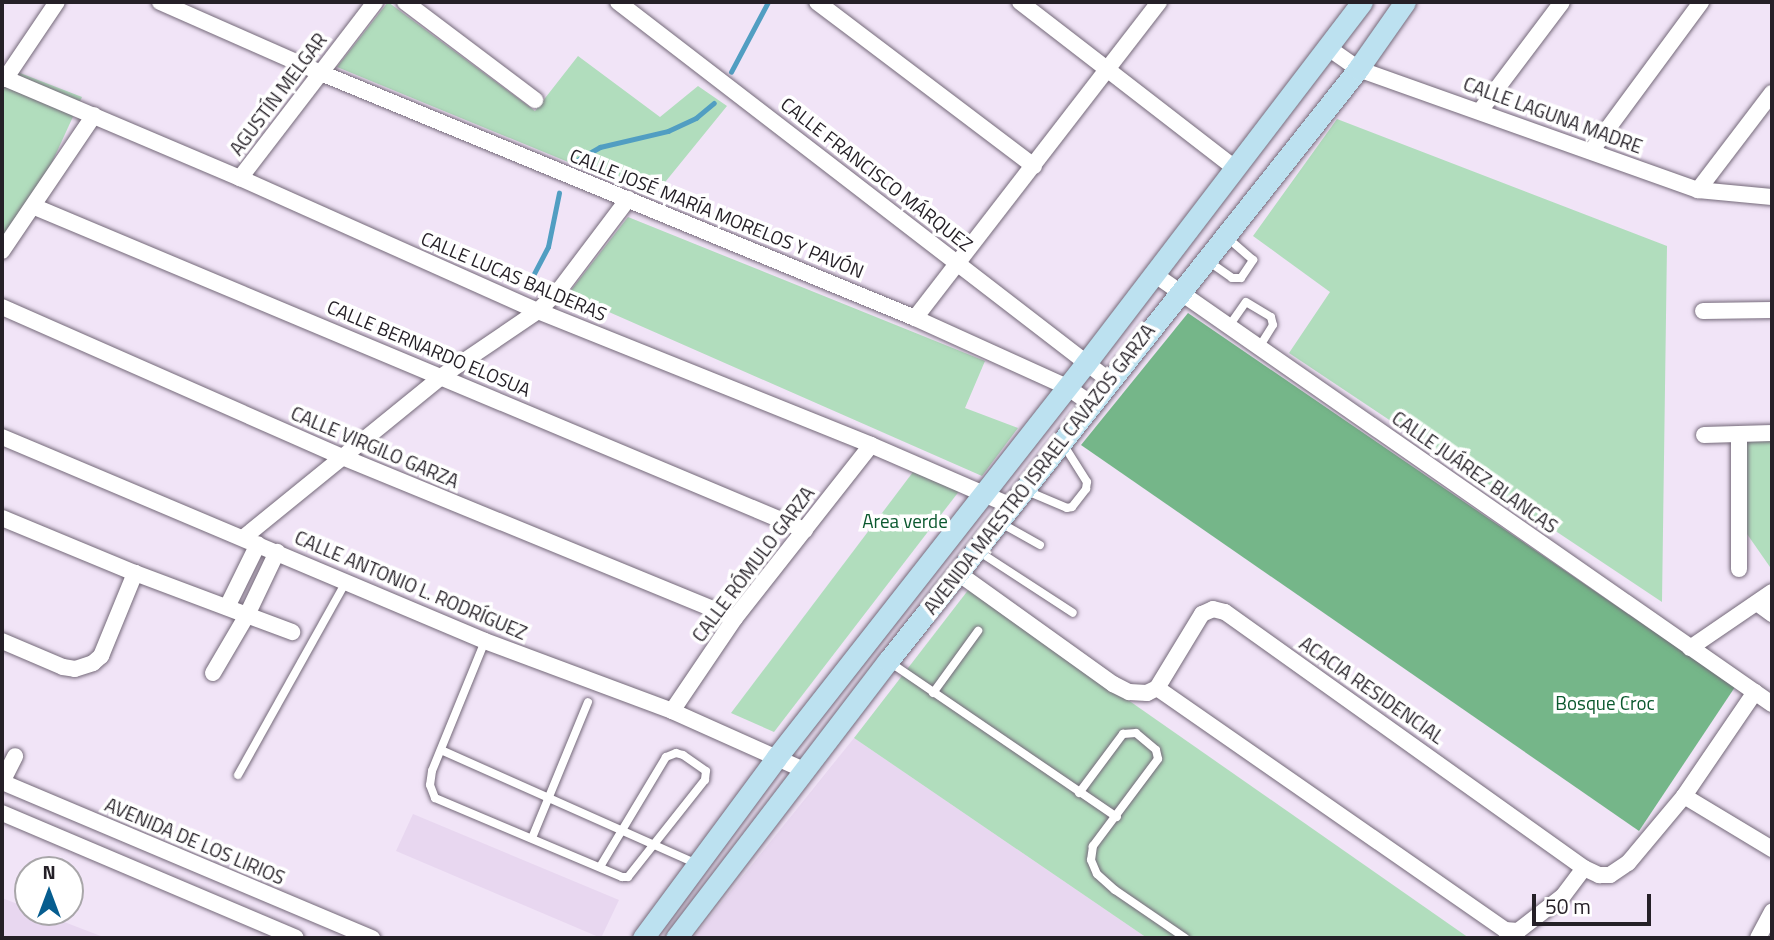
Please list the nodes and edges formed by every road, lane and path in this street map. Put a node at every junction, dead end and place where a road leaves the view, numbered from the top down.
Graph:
1 (57, 2) edge
2 (160, 2) edge
3 (375, 2) edge
4 (405, 2) edge
5 (618, 2) edge
6 (817, 2) edge
7 (1020, 2) edge
8 (1159, 2) edge
9 (1362, 2) edge
10 (1405, 2) edge
11 (1562, 2) edge
12 (1701, 2) edge
13 (1327, 47) junction
14 (1357, 69) junction
15 (1108, 70) junction
16 (321, 73) junction
17 (4, 78) edge
18 (1772, 93) edge
19 (536, 100) dead end
20 (1480, 111) junction
21 (94, 115) junction
22 (1592, 150) junction
23 (1034, 166) junction
24 (1236, 168) junction
25 (240, 178) junction
26 (1698, 190) junction
27 (1772, 197) edge
28 (628, 199) junction
29 (35, 206) junction
30 (1225, 235) junction
31 (2, 251) edge
32 (1205, 260) junction
33 (958, 262) junction
34 (1154, 274) junction
35 (1179, 292) junction
36 (2, 307) edge
37 (1772, 310) edge
38 (538, 311) junction
39 (1703, 311) dead end
40 (915, 318) junction
41 (1229, 326) junction
42 (1259, 347) junction
43 (1086, 363) junction
44 (442, 376) junction
45 (1110, 381) junction
46 (1067, 387) junction
47 (1091, 404) junction
48 (1772, 433) edge
49 (1704, 435) dead end
50 (1739, 436) junction
51 (2, 437) edge
52 (1062, 442) junction
53 (871, 445) junction
54 (340, 456) junction
55 (1025, 489) junction
56 (983, 492) junction
57 (1005, 514) junction
58 (2, 518) edge
59 (805, 530) junction
60 (243, 537) junction
61 (258, 544) junction
62 (1040, 545) dead end
63 (978, 551) junction
64 (277, 552) junction
65 (1739, 569) dead end
66 (135, 573) junction
67 (958, 573) junction
68 (347, 582) junction
69 (1772, 592) edge
70 (1757, 603) junction
71 (227, 607) junction
72 (1073, 613) dead end
73 (1772, 614) edge
74 (247, 615) junction
75 (735, 618) junction
76 (978, 631) dead end
77 (292, 632) dead end
78 (2, 641) edge
79 (485, 641) junction
80 (1690, 648) junction
81 (888, 661) junction
82 (213, 673) dead end
83 (1157, 688) junction
84 (1755, 692) junction
85 (933, 693) junction
86 (588, 702) dead end
87 (1772, 704) edge
88 (672, 712) junction
89 (441, 750) junction
90 (15, 756) dead end
91 (776, 758) junction
92 (804, 770) junction
93 (238, 775) dead end
94 (2, 782) edge
95 (1079, 793) junction
96 (1684, 796) junction
97 (547, 797) junction
98 (2, 813) edge
99 (1117, 817) junction
100 (620, 830) junction
101 (532, 838) junction
102 (655, 846) junction
103 (1772, 849) edge
104 (699, 865) junction
105 (600, 867) junction
106 (1584, 868) junction
107 (251, 888) junction
108 (1772, 912) edge
109 (240, 913) junction
110 (296, 938) edge
111 (372, 938) edge
112 (643, 938) edge
113 (676, 938) edge
114 (1185, 938) edge
115 (1758, 938) edge

1 - 17 street
2 - 16 street, CALLE JOSÉ MARÍA MORELOS Y PAVÓN
3 - 16 street, AGUSTÍN MELGAR
4 - 19 street
5 - 33 street, CALLE FRANCISCO MÁRQUEZ
6 - 23 street
7 - 15 street
8 - 15 street
9 - 13 main road, AVENIDA MAESTRO ISRAEL CAVAZOS GARZA
10 - 14 main road, AVENIDA MAESTRO ISRAEL CAVAZOS GARZA
11 - 20 street
12 - 22 street
13 - 14 street, CALLE LAGUNA MADRE
13 - 24 main road, AVENIDA MAESTRO ISRAEL CAVAZOS GARZA
14 - 20 street, CALLE LAGUNA MADRE
14 - 30 main road, AVENIDA MAESTRO ISRAEL CAVAZOS GARZA
15 - 23 street
15 - 24 street
16 - 25 street, AGUSTÍN MELGAR
16 - 28 street, CALLE JOSÉ MARÍA MORELOS Y PAVÓN
17 - 21 street, CALLE LUCAS BALDERAS
18 - 26 street
20 - 22 street, CALLE LAGUNA MADRE
21 - 25 street, CALLE LUCAS BALDERAS
21 - 29 street
22 - 26 street, CALLE LAGUNA MADRE
23 - 33 street
24 - 34 main road, AVENIDA MAESTRO ISRAEL CAVAZOS GARZA
25 - 38 street, CALLE LUCAS BALDERAS
26 - 27 street, CALLE LAGUNA MADRE
28 - 38 street
28 - 40 street, CALLE JOSÉ MARÍA MORELOS Y PAVÓN
29 - 31 street
29 - 44 street, CALLE BERNARDO ELOSUA
30 - 32 main road, AVENIDA MAESTRO ISRAEL CAVAZOS GARZA
30 - 32 lane
32 - 35 main road, AVENIDA MAESTRO ISRAEL CAVAZOS GARZA
33 - 40 street
33 - 43 street, CALLE FRANCISCO MÁRQUEZ
34 - 35 street, CALLE JUÁREZ BLANCAS
34 - 43 main road, AVENIDA MAESTRO ISRAEL CAVAZOS GARZA
35 - 41 street, CALLE JUÁREZ BLANCAS
35 - 45 main road, AVENIDA MAESTRO ISRAEL CAVAZOS GARZA
36 - 54 street, CALLE VIRGILO GARZA
37 - 39 street
38 - 44 street
38 - 53 street, CALLE LUCAS BALDERAS
40 - 46 street, CALLE JOSÉ MARÍA MORELOS Y PAVÓN
41 - 42 street, CALLE JUÁREZ BLANCAS
41 - 42 lane
42 - 80 street, CALLE JUÁREZ BLANCAS
43 - 45 street, CALLE FRANCISCO MÁRQUEZ
43 - 46 main road, AVENIDA MAESTRO ISRAEL CAVAZOS GARZA
44 - 54 street
44 - 59 street, CALLE BERNARDO ELOSUA
45 - 47 main road, AVENIDA MAESTRO ISRAEL CAVAZOS GARZA
46 - 47 street, CALLE JOSÉ MARÍA MORELOS Y PAVÓN
46 - 56 main road, AVENIDA MAESTRO ISRAEL CAVAZOS GARZA
47 - 52 main road, AVENIDA MAESTRO ISRAEL CAVAZOS GARZA
48 - 50 street
49 - 50 street
50 - 65 street
51 - 60 street, CALLE ANTONIO L. RODRÍGUEZ
52 - 55 main road, AVENIDA MAESTRO ISRAEL CAVAZOS GARZA
52 - 55 lane
53 - 56 street, CALLE LUCAS BALDERAS
53 - 59 street, CALLE RÓMULO GARZA
54 - 60 street
54 - 75 street, CALLE VIRGILO GARZA
55 - 57 main road, AVENIDA MAESTRO ISRAEL CAVAZOS GARZA
56 - 57 street, CALLE LUCAS BALDERAS
56 - 91 main road, AVENIDA MAESTRO ISRAEL CAVAZOS GARZA
57 - 62 lane
57 - 63 main road, AVENIDA MAESTRO ISRAEL CAVAZOS GARZA
58 - 66 street
59 - 75 street, CALLE RÓMULO GARZA
60 - 61 street, CALLE ANTONIO L. RODRÍGUEZ
61 - 64 street, CALLE ANTONIO L. RODRÍGUEZ
61 - 71 street
63 - 67 main road, AVENIDA MAESTRO ISRAEL CAVAZOS GARZA
63 - 72 lane
64 - 68 street, CALLE ANTONIO L. RODRÍGUEZ
64 - 74 street
66 - 71 street
66 - 78 street
67 - 81 main road, AVENIDA MAESTRO ISRAEL CAVAZOS GARZA
67 - 83 street
68 - 79 street, CALLE ANTONIO L. RODRÍGUEZ
68 - 93 lane
69 - 70 street
70 - 73 street
70 - 80 street
71 - 74 street
74 - 77 street
74 - 82 street
75 - 88 street, CALLE RÓMULO GARZA
76 - 85 lane
79 - 88 street, CALLE ANTONIO L. RODRÍGUEZ
79 - 89 lane
80 - 84 street, CALLE JUÁREZ BLANCAS
81 - 85 lane
81 - 92 main road, AVENIDA MAESTRO ISRAEL CAVAZOS GARZA
83 - 106 street
83 - 106 street, ACACIA RESIDENCIAL
84 - 87 street, CALLE JUÁREZ BLANCAS
84 - 96 street
85 - 95 lane
86 - 97 lane
88 - 91 street, CALLE ANTONIO L. RODRÍGUEZ
89 - 97 lane
89 - 101 lane
90 - 94 street
91 - 92 street, CALLE ANTONIO L. RODRÍGUEZ
91 - 104 main road, AVENIDA MAESTRO ISRAEL CAVAZOS GARZA
92 - 113 main road, AVENIDA MAESTRO ISRAEL CAVAZOS GARZA
94 - 107 street, AVENIDA DE LOS LIRIOS
95 - 99 lane
95 - 99 lane
96 - 103 street
96 - 106 street
97 - 100 lane
97 - 101 lane
98 - 109 street
99 - 114 lane
100 - 102 lane
100 - 102 lane
100 - 105 lane
101 - 105 lane
102 - 104 lane
102 - 105 lane
104 - 112 main road, AVENIDA MAESTRO ISRAEL CAVAZOS GARZA
107 - 109 street
107 - 111 street, AVENIDA DE LOS LIRIOS
108 - 115 street
109 - 110 street

